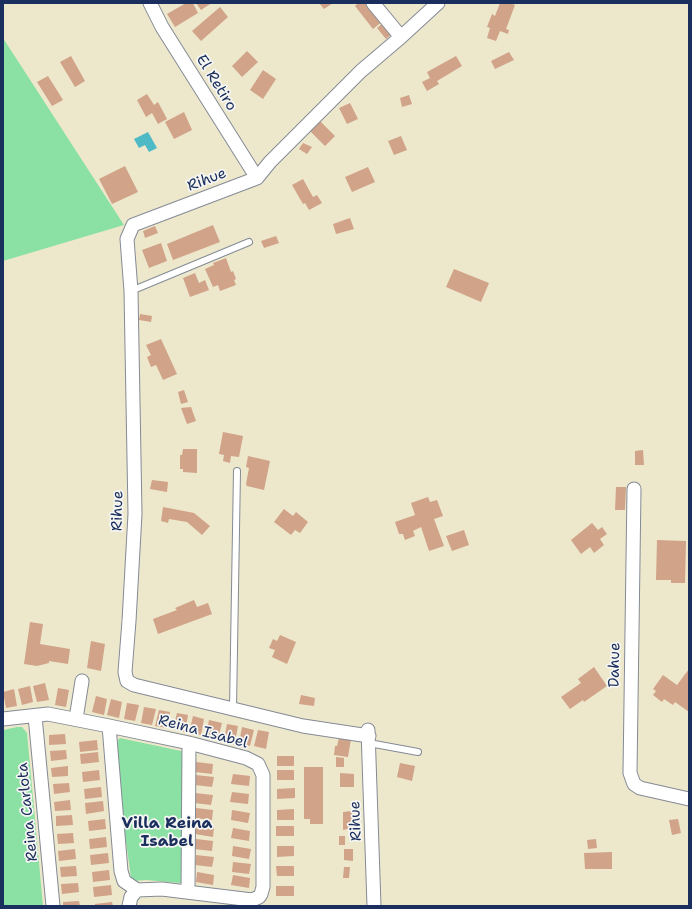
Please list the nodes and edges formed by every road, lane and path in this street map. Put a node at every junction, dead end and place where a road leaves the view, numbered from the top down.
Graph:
1 (373, 3) edge
2 (438, 3) edge
3 (153, 4) edge
4 (401, 37) junction
5 (257, 178) junction
6 (249, 242) dead end
7 (131, 291) junction
8 (237, 471) dead end
9 (634, 489) dead end
10 (82, 682) dead end
11 (233, 708) junction
12 (35, 716) junction
13 (3, 719) edge
14 (76, 719) junction
15 (109, 726) junction
16 (369, 736) junction
17 (189, 743) junction
18 (418, 752) dead end
19 (689, 799) edge
20 (137, 890) junction
21 (188, 892) junction
22 (53, 906) edge
23 (129, 906) edge
24 (374, 906) edge

1 - 4 street
2 - 4 street
3 - 5 street, El Retiro
4 - 5 street
5 - 7 street, Rihue
6 - 7 lane
7 - 11 street, Rihue
8 - 11 lane
9 - 19 street, Dahue
10 - 14 street
11 - 16 street, Rihue
12 - 13 street, Reina Isabel
12 - 14 street, Reina Isabel
12 - 22 street, Reina Carlota
14 - 15 street, Reina Isabel
15 - 17 street, Reina Isabel
15 - 20 street
16 - 18 lane
16 - 24 street, Rihue
17 - 21 street
17 - 21 street, Reina Isabel
20 - 21 street, Reina Isabel
20 - 23 street

